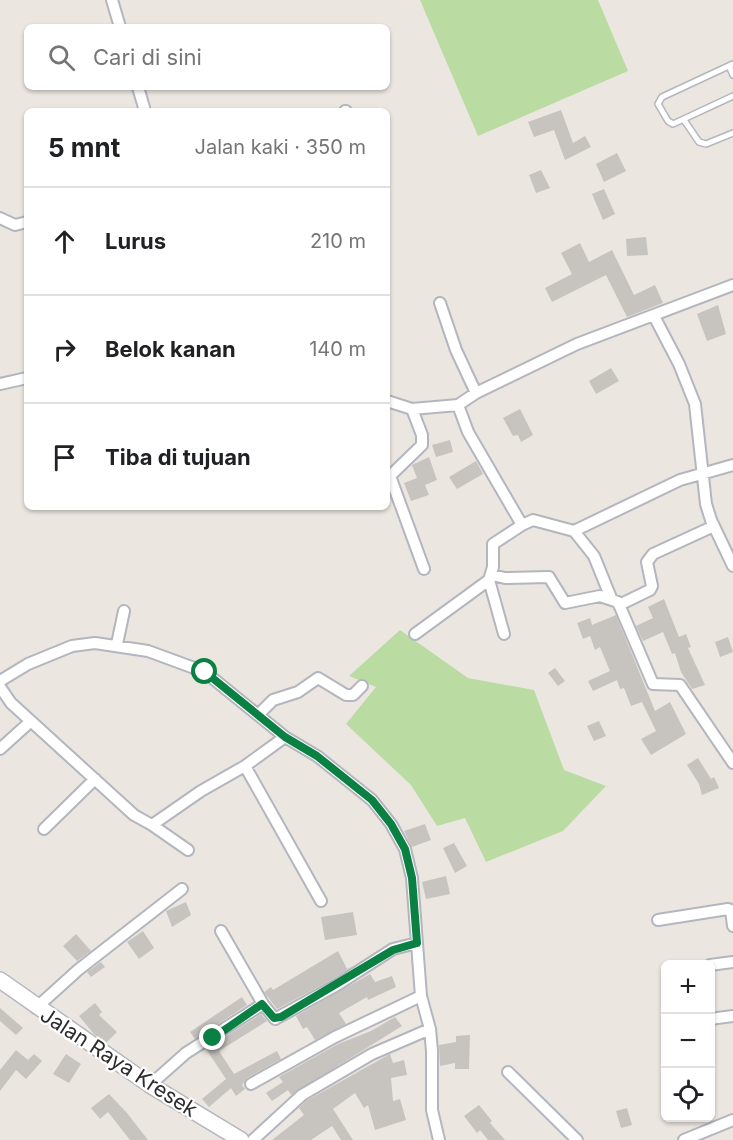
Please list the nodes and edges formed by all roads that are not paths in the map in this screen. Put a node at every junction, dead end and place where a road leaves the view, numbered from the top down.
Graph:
1 (112, 0) edge
2 (119, 24) edge
3 (731, 65) edge
4 (733, 75) edge
5 (139, 90) edge
6 (733, 96) edge
7 (144, 108) edge
8 (684, 120) junction
9 (733, 133) edge
10 (0, 218) edge
11 (24, 223) edge
12 (733, 285) edge
13 (440, 303) dead end
14 (654, 316) junction
15 (24, 379) edge
16 (0, 384) edge
17 (476, 393) junction
18 (390, 402) edge
19 (458, 405) junction
20 (412, 409) junction
21 (733, 465) edge
22 (702, 474) junction
23 (522, 525) junction
24 (714, 526) junction
25 (573, 531) junction
26 (733, 566) edge
27 (424, 569) dead end
28 (491, 577) junction
29 (615, 601) junction
30 (124, 611) dead end
31 (415, 634) dead end
32 (504, 634) dead end
33 (118, 642) junction
34 (0, 681) edge
35 (362, 686) dead end
36 (0, 687) edge
37 (258, 715) junction
38 (31, 721) junction
39 (285, 737) junction
40 (0, 749) edge
41 (732, 758) edge
42 (245, 766) junction
43 (95, 779) junction
44 (152, 825) junction
45 (44, 829) dead end
46 (188, 850) dead end
47 (182, 889) dead end
48 (321, 901) dead end
49 (658, 920) dead end
50 (733, 926) edge
51 (221, 931) dead end
52 (417, 943) junction
53 (733, 962) edge
54 (715, 964) edge
55 (0, 980) edge
56 (421, 996) junction
57 (262, 1004) junction
58 (36, 1008) junction
59 (733, 1016) edge
60 (715, 1018) edge
61 (430, 1029) junction
62 (508, 1072) dead end
63 (251, 1084) dead end
64 (150, 1086) junction
65 (733, 1120) edge
66 (241, 1140) edge
67 (253, 1140) edge
68 (439, 1140) edge
69 (577, 1140) edge
70 (684, 1140) edge

1 - 2 street
3 - 4 lane
3 - 8 lane
5 - 7 street
6 - 8 lane
8 - 9 lane
10 - 11 street
12 - 14 street
13 - 17 street
14 - 17 street
14 - 22 street
15 - 16 street
17 - 19 street
18 - 20 street
19 - 20 street
19 - 23 street
20 - 27 street
21 - 22 street
22 - 24 street
22 - 25 street
23 - 25 street
23 - 28 street
24 - 26 street
24 - 29 street
25 - 29 street
28 - 29 street
28 - 31 street
28 - 32 street
29 - 41 street
30 - 33 street
33 - 34 street
33 - 37 street
35 - 37 street
36 - 38 street
37 - 39 street
38 - 40 street
38 - 43 street
39 - 42 street
39 - 52 street
42 - 44 street
42 - 48 street
43 - 44 street
43 - 45 street
44 - 46 street
47 - 58 street
49 - 50 street
51 - 57 street
52 - 56 street
52 - 57 street
53 - 54 street
55 - 58 main road, Jalan Raya Kresek
56 - 61 street
56 - 63 street
57 - 64 street
58 - 64 main road, Jalan Raya Kresek
59 - 60 street
61 - 67 street
61 - 68 street
62 - 69 street
64 - 66 main road, Jalan Raya Kresek
65 - 70 street

